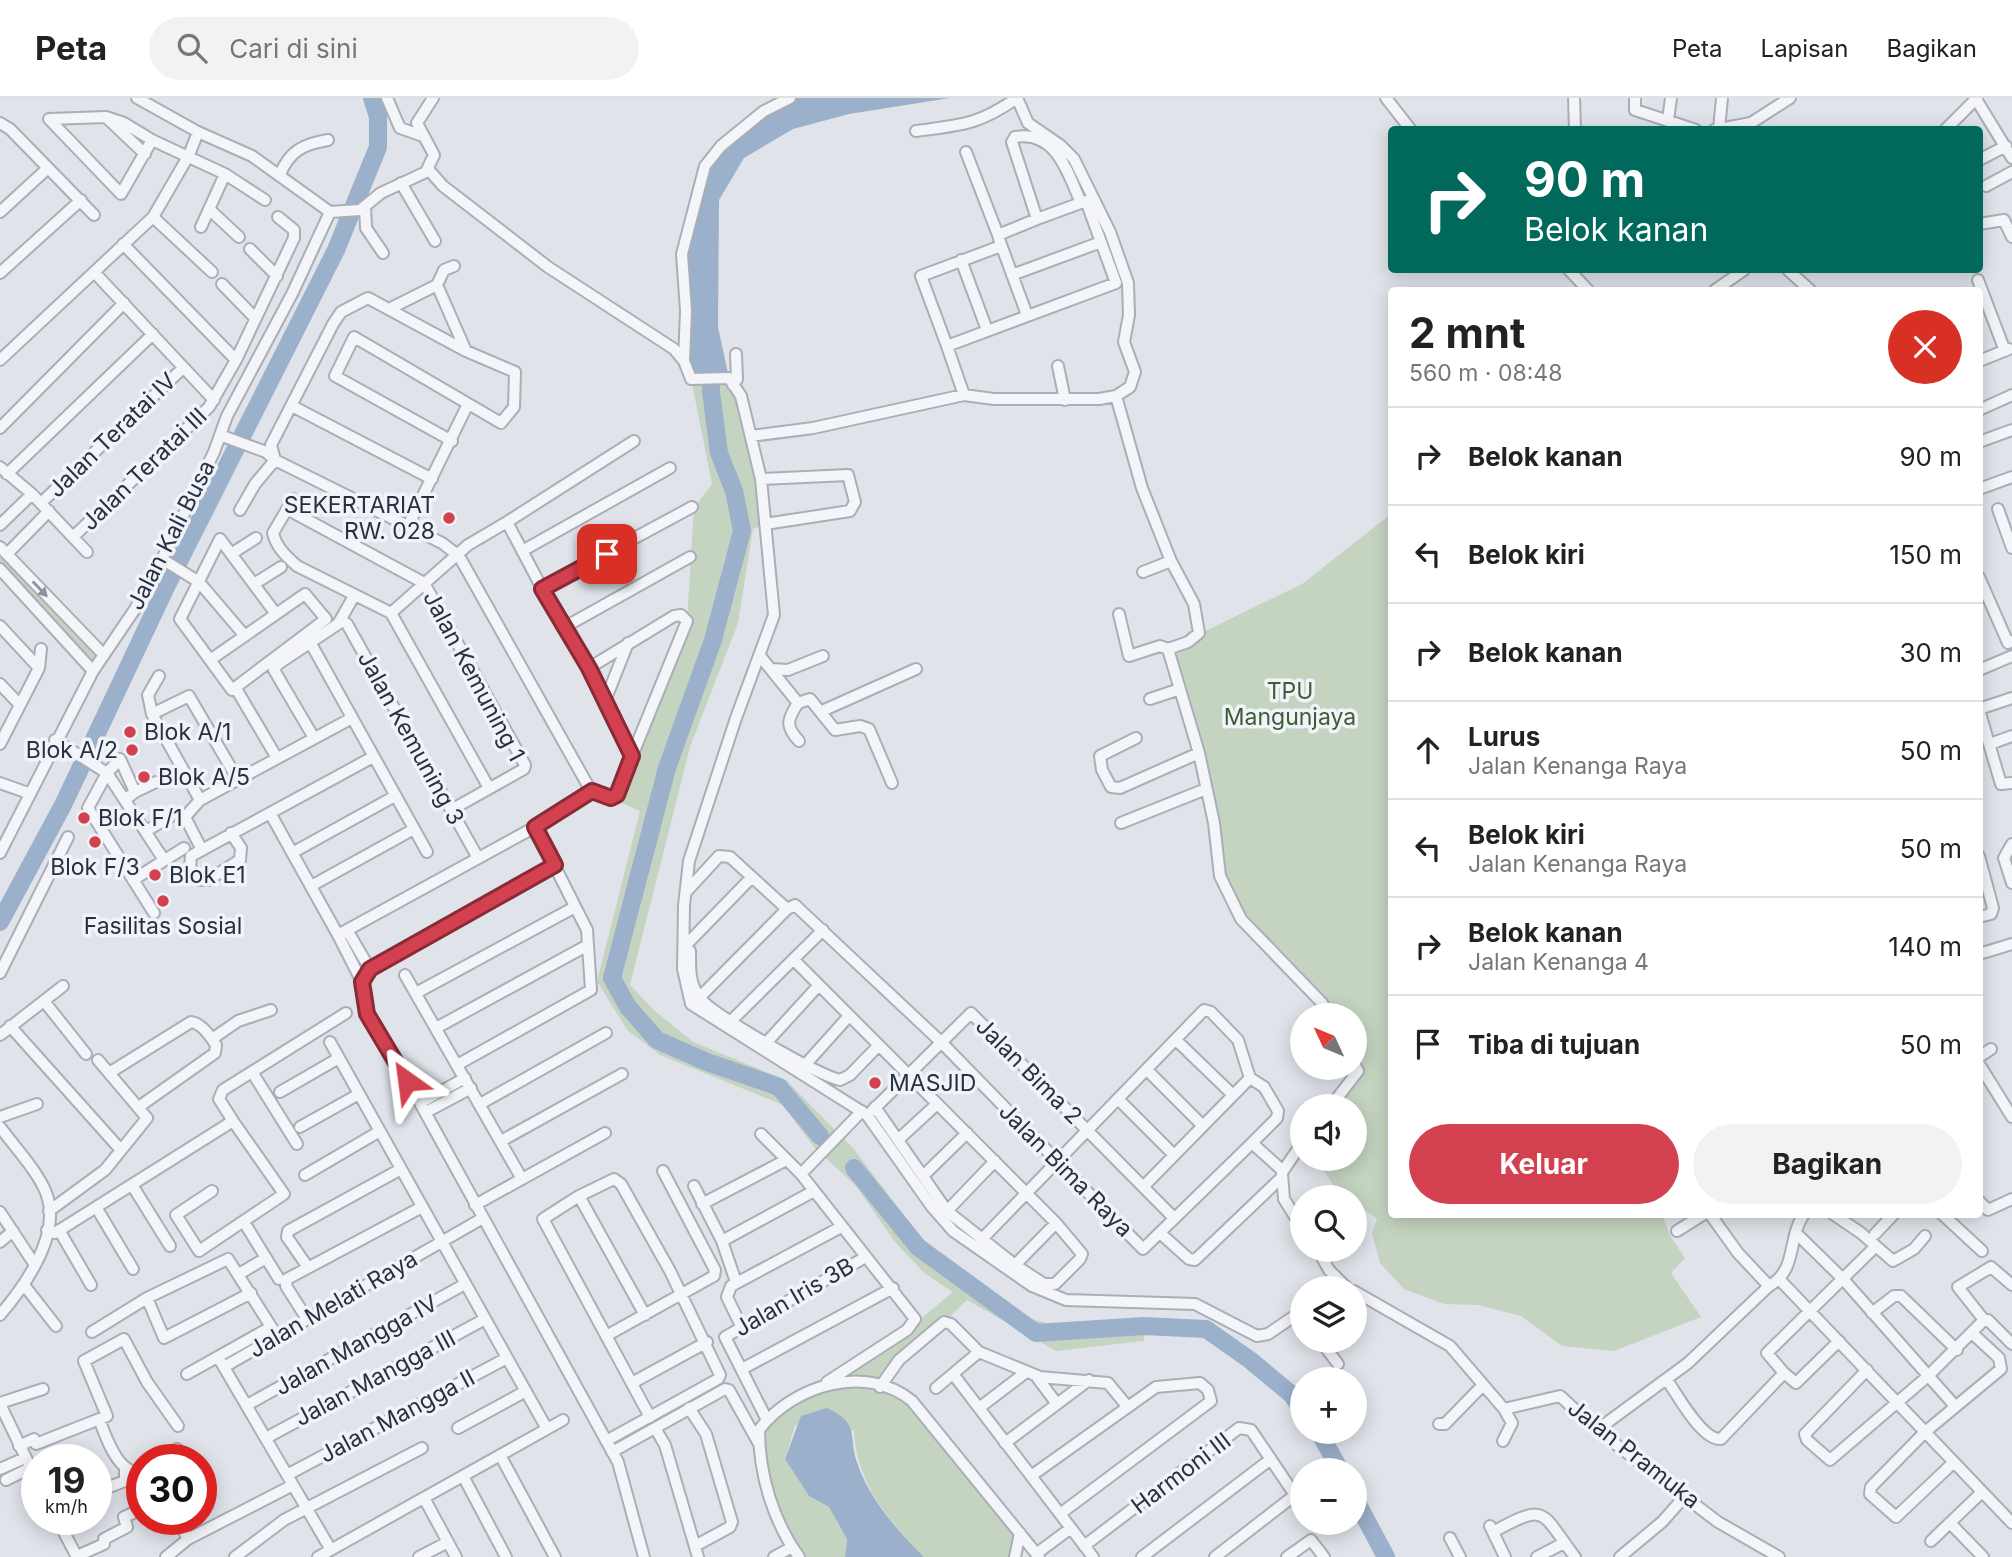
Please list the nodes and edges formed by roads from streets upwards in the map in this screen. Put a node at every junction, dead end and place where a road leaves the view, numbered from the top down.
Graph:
1 (137, 98) edge
2 (387, 98) edge
3 (433, 98) edge
4 (790, 98) edge
5 (1017, 98) edge
6 (1386, 98) edge
7 (1574, 98) edge
8 (1635, 98) edge
9 (1671, 98) edge
10 (1722, 98) edge
11 (1773, 98) edge
12 (1790, 98) edge
13 (1976, 98) edge
14 (1772, 111) junction
15 (106, 117) junction
16 (1668, 120) junction
17 (5, 126) edge
18 (1407, 126) edge
19 (1576, 126) edge
20 (1685, 126) edge
21 (1717, 126) edge
22 (1734, 126) edge
23 (1949, 126) edge
24 (916, 131) dead end
25 (198, 132) junction
26 (423, 136) junction
27 (0, 138) edge
28 (152, 140) junction
29 (328, 140) dead end
30 (2006, 146) junction
31 (966, 152) dead end
32 (145, 154) junction
33 (189, 155) junction
34 (1983, 158) edge
35 (2012, 158) edge
36 (48, 168) junction
37 (428, 169) junction
38 (2012, 172) edge
39 (225, 174) junction
40 (280, 174) junction
41 (401, 183) junction
42 (1986, 186) dead end
43 (265, 200) dead end
44 (81, 201) junction
45 (1081, 203) junction
46 (363, 208) junction
47 (209, 209) junction
48 (0, 212) edge
49 (330, 212) junction
50 (94, 215) dead end
51 (153, 217) junction
52 (278, 217) dead end
53 (1037, 219) junction
54 (1983, 223) edge
55 (201, 227) dead end
56 (239, 237) dead end
57 (2012, 237) edge
58 (1000, 240) junction
59 (435, 241) dead end
60 (1101, 242) junction
61 (123, 244) junction
62 (250, 249) dead end
63 (383, 253) dead end
64 (0, 254) edge
65 (961, 260) junction
66 (454, 265) dead end
67 (3, 270) edge
68 (94, 272) junction
69 (212, 272) dead end
70 (1740, 273) edge
71 (1791, 273) edge
72 (1012, 275) junction
73 (277, 276) junction
74 (1979, 280) dead end
75 (222, 284) dead end
76 (437, 285) junction
77 (1719, 287) edge
78 (1807, 287) edge
79 (1982, 287) edge
80 (1983, 289) edge
81 (124, 303) junction
82 (391, 309) junction
83 (1027, 315) junction
84 (255, 318) junction
85 (987, 330) junction
86 (153, 334) junction
87 (947, 346) junction
88 (2009, 349) edge
89 (466, 351) junction
90 (3, 352) edge
91 (736, 354) dead end
92 (1983, 359) edge
93 (236, 360) junction
94 (684, 361) junction
95 (1058, 366) dead end
96 (183, 368) junction
97 (731, 382) junction
98 (964, 395) junction
99 (2012, 395) edge
100 (1116, 396) junction
101 (214, 400) junction
102 (1065, 400) junction
103 (468, 404) junction
104 (292, 406) junction
105 (1983, 408) edge
106 (0, 428) edge
107 (2012, 430) edge
108 (220, 435) junction
109 (751, 436) junction
110 (452, 441) junction
111 (635, 441) dead end
112 (1983, 441) edge
113 (275, 460) junction
114 (670, 468) dead end
115 (4, 470) edge
116 (2012, 477) edge
117 (432, 479) junction
118 (761, 480) junction
119 (1983, 488) edge
120 (32, 494) junction
121 (45, 507) junction
122 (692, 507) dead end
123 (1998, 509) dead end
124 (240, 510) dead end
125 (507, 522) junction
126 (765, 524) junction
127 (0, 525) edge
128 (2008, 525) edge
129 (408, 526) junction
130 (73, 537) junction
131 (256, 538) dead end
132 (2012, 548) edge
133 (3, 550) edge
134 (522, 551) junction
135 (87, 552) dead end
136 (231, 554) junction
137 (459, 556) junction
138 (690, 557) dead end
139 (162, 559) junction
140 (1171, 561) junction
141 (281, 566) dead end
142 (0, 569) edge
143 (1143, 572) dead end
144 (199, 582) junction
145 (424, 583) junction
146 (254, 584) junction
147 (1983, 586) edge
148 (542, 589) junction
149 (354, 596) junction
150 (276, 614) junction
151 (391, 614) junction
152 (1119, 614) dead end
153 (341, 621) junction
154 (0, 626) edge
155 (563, 628) junction
156 (244, 636) junction
157 (2012, 641) edge
158 (310, 642) junction
159 (628, 643) junction
160 (41, 649) dead end
161 (1168, 649) junction
162 (104, 655) junction
163 (760, 656) junction
164 (823, 656) dead end
165 (2012, 656) edge
166 (210, 660) junction
167 (40, 668) junction
168 (589, 668) junction
169 (1983, 668) edge
170 (772, 669) junction
171 (916, 670) dead end
172 (93, 671) junction
173 (159, 676) dead end
174 (0, 684) edge
175 (1180, 689) junction
176 (238, 692) dead end
177 (2012, 698) edge
178 (1150, 699) dead end
179 (605, 701) junction
180 (798, 703) junction
181 (20, 705) junction
182 (1983, 708) edge
183 (822, 711) junction
184 (152, 715) junction
185 (352, 718) junction
186 (1983, 722) edge
187 (2012, 736) edge
188 (314, 738) junction
189 (1136, 738) dead end
190 (55, 740) junction
191 (799, 741) dead end
192 (0, 744) edge
193 (1990, 744) junction
194 (1199, 753) junction
195 (632, 756) junction
196 (373, 757) junction
197 (277, 758) junction
198 (103, 769) junction
199 (238, 780) junction
200 (156, 782) dead end
201 (0, 783) edge
202 (892, 783) dead end
203 (2012, 783) edge
204 (489, 788) junction
205 (1206, 789) junction
206 (592, 791) junction
207 (28, 793) junction
208 (131, 795) junction
209 (395, 796) junction
210 (200, 800) junction
211 (451, 810) junction
212 (270, 813) junction
213 (170, 817) dead end
214 (1121, 823) dead end
215 (535, 827) junction
216 (414, 829) junction
217 (145, 831) junction
218 (231, 832) junction
219 (68, 837) dead end
220 (2012, 844) edge
221 (184, 848) dead end
222 (202, 850) junction
223 (427, 852) dead end
224 (0, 853) edge
225 (292, 853) junction
226 (478, 858) junction
227 (164, 860) junction
228 (555, 865) junction
229 (1983, 871) edge
230 (752, 877) junction
231 (133, 880) junction
232 (2012, 883) edge
233 (311, 886) junction
234 (687, 892) junction
235 (575, 907) junction
236 (787, 909) junction
237 (154, 913) dead end
238 (1983, 916) edge
239 (823, 930) junction
240 (343, 933) junction
241 (687, 944) junction
242 (2012, 944) edge
243 (588, 945) junction
244 (1983, 953) edge
245 (794, 960) junction
246 (370, 969) junction
247 (0, 973) edge
248 (405, 975) dead end
249 (362, 982) junction
250 (819, 985) junction
251 (63, 986) dead end
252 (416, 993) junction
253 (44, 1001) junction
254 (695, 1001) junction
255 (1322, 1003) edge
256 (271, 1010) dead end
257 (346, 1013) dead end
258 (849, 1016) junction
259 (731, 1021) junction
260 (10, 1026) junction
261 (436, 1028) junction
262 (606, 1033) dead end
263 (0, 1035) edge
264 (212, 1039) junction
265 (1176, 1040) junction
266 (330, 1042) dead end
267 (766, 1042) junction
268 (941, 1042) junction
269 (879, 1045) junction
270 (1991, 1049) dead end
271 (86, 1054) dead end
272 (1983, 1054) edge
273 (339, 1058) junction
274 (98, 1060) dead end
275 (457, 1065) junction
276 (805, 1065) junction
277 (1147, 1070) junction
278 (1983, 1070) edge
279 (252, 1072) junction
280 (110, 1073) junction
281 (622, 1074) dead end
282 (908, 1074) junction
283 (465, 1078) junction
284 (1250, 1078) junction
285 (1351, 1080) edge
286 (471, 1088) junction
287 (280, 1092) dead end
288 (359, 1094) junction
289 (1340, 1094) edge
290 (1233, 1095) junction
291 (1118, 1100) junction
292 (37, 1104) dead end
293 (480, 1104) junction
294 (937, 1104) junction
295 (140, 1106) junction
296 (423, 1107) junction
297 (868, 1111) junction
298 (2010, 1111) edge
299 (0, 1117) edge
300 (233, 1121) junction
301 (1203, 1126) junction
302 (0, 1127) edge
303 (300, 1127) dead end
304 (1088, 1130) junction
305 (380, 1131) junction
306 (605, 1133) dead end
307 (967, 1133) junction
308 (761, 1134) dead end
309 (899, 1139) junction
310 (501, 1142) junction
311 (1252, 1143) junction
312 (298, 1144) dead end
313 (120, 1149) junction
314 (1174, 1155) junction
315 (786, 1160) junction
316 (995, 1161) junction
317 (1290, 1162) edge
318 (1056, 1163) junction
319 (401, 1169) junction
320 (663, 1171) dead end
321 (801, 1174) junction
322 (1282, 1174) junction
323 (305, 1175) dead end
324 (923, 1176) junction
325 (522, 1179) junction
326 (132, 1185) junction
327 (694, 1186) dead end
328 (1143, 1187) junction
329 (212, 1191) dead end
330 (814, 1191) junction
331 (1026, 1192) junction
332 (579, 1196) junction
333 (2012, 1199) edge
334 (702, 1204) junction
335 (475, 1205) junction
336 (1983, 1205) edge
337 (96, 1207) junction
338 (422, 1207) junction
339 (1290, 1209) edge
340 (48, 1211) junction
341 (947, 1211) junction
342 (0, 1212) edge
343 (483, 1218) junction
344 (1174, 1218) junction
345 (1698, 1218) edge
346 (1713, 1218) edge
347 (1803, 1218) edge
348 (1838, 1218) edge
349 (1890, 1218) edge
350 (1946, 1218) edge
351 (1056, 1223) junction
352 (247, 1227) dead end
353 (841, 1227) junction
354 (53, 1230) junction
355 (13, 1231) junction
356 (1677, 1231) dead end
357 (1160, 1233) junction
358 (1797, 1234) junction
359 (1875, 1234) dead end
360 (1925, 1236) dead end
361 (981, 1240) junction
362 (441, 1241) junction
363 (722, 1241) junction
364 (0, 1242) edge
365 (170, 1246) dead end
366 (1876, 1246) junction
367 (1982, 1251) dead end
368 (266, 1258) junction
369 (864, 1258) junction
370 (35, 1265) junction
371 (1015, 1265) junction
372 (307, 1266) junction
373 (133, 1269) dead end
374 (239, 1274) junction
375 (279, 1279) dead end
376 (1843, 1279) junction
377 (736, 1282) junction
378 (1774, 1283) junction
379 (465, 1284) junction
380 (24, 1285) junction
381 (91, 1285) dead end
382 (2012, 1285) edge
383 (893, 1287) junction
384 (251, 1293) junction
385 (681, 1295) junction
386 (147, 1298) junction
387 (1367, 1298) edge
388 (1810, 1311) junction
389 (1871, 1313) junction
390 (0, 1315) edge
391 (645, 1315) junction
392 (307, 1319) junction
393 (485, 1319) junction
394 (1984, 1320) junction
395 (1290, 1321) edge
396 (56, 1326) dead end
397 (741, 1326) junction
398 (274, 1331) junction
399 (92, 1332) dead end
400 (1972, 1333) junction
401 (606, 1336) junction
402 (1839, 1341) junction
403 (707, 1342) junction
404 (2012, 1344) edge
405 (1957, 1350) junction
406 (979, 1352) junction
407 (1330, 1353) edge
408 (507, 1358) junction
409 (221, 1362) junction
410 (1338, 1364) dead end
411 (742, 1369) junction
412 (1867, 1370) junction
413 (1784, 1373) junction
414 (187, 1374) dead end
415 (953, 1374) junction
416 (1030, 1375) junction
417 (1928, 1376) junction
418 (1088, 1380) junction
419 (1667, 1380) junction
420 (632, 1383) junction
421 (825, 1384) junction
422 (1482, 1386) junction
423 (880, 1387) junction
424 (936, 1388) dead end
425 (43, 1389) dead end
426 (526, 1391) junction
427 (1897, 1402) junction
428 (0, 1404) edge
429 (1057, 1404) junction
430 (247, 1405) junction
431 (1127, 1406) junction
432 (1955, 1406) junction
433 (690, 1408) junction
434 (979, 1408) junction
435 (1504, 1409) junction
436 (650, 1417) junction
437 (99, 1419) junction
438 (563, 1420) dead end
439 (767, 1420) junction
440 (1439, 1424) dead end
441 (4, 1425) edge
442 (178, 1426) dead end
443 (458, 1428) dead end
444 (655, 1428) junction
445 (547, 1429) junction
446 (1597, 1430) junction
447 (1925, 1432) junction
448 (265, 1438) junction
449 (606, 1441) junction
450 (1503, 1441) dead end
451 (1005, 1443) junction
452 (759, 1444) junction
453 (19, 1446) junction
454 (422, 1448) dead end
455 (21, 1450) edge
456 (612, 1452) junction
457 (500, 1455) junction
458 (1271, 1459) junction
459 (1954, 1462) junction
460 (21, 1464) edge
461 (0, 1467) edge
462 (125, 1467) joint
463 (21, 1468) edge
464 (463, 1476) junction
465 (1031, 1476) junction
466 (290, 1480) junction
467 (3, 1482) edge
468 (112, 1486) edge
469 (1290, 1486) edge
470 (1982, 1492) junction
471 (1686, 1495) junction
472 (424, 1498) junction
473 (1290, 1500) edge
474 (307, 1509) junction
475 (1060, 1514) junction
476 (1950, 1523) junction
477 (2012, 1523) edge
478 (126, 1528) edge
479 (1072, 1530) junction
480 (1020, 1533) junction
481 (65, 1535) edge
482 (186, 1535) edge
483 (1450, 1538) dead end
484 (188, 1539) junction
485 (1931, 1541) dead end
486 (448, 1542) junction
487 (1564, 1543) junction
488 (792, 1546) junction
489 (1084, 1546) junction
490 (331, 1550) junction
491 (696, 1551) edge
492 (1038, 1556) edge
493 (77, 1557) edge
494 (166, 1557) edge
495 (235, 1557) edge
496 (318, 1557) edge
497 (419, 1557) edge
498 (456, 1557) edge
499 (506, 1557) edge
500 (555, 1557) edge
501 (644, 1557) edge
502 (774, 1557) edge
503 (799, 1557) edge
504 (1015, 1557) edge
505 (1093, 1557) edge
506 (1142, 1557) edge
507 (1215, 1557) edge
508 (1287, 1557) edge
509 (1324, 1557) edge
510 (1460, 1557) edge
511 (1505, 1557) edge
512 (1537, 1557) edge
513 (1575, 1557) edge
514 (1620, 1557) edge
515 (1779, 1557) edge
516 (1983, 1557) edge

1 - 25 street
2 - 26 street
3 - 26 street
4 - 94 street
5 - 24 street
5 - 100 street
6 - 18 street
7 - 19 street
8 - 16 street
9 - 16 street
10 - 21 street
11 - 14 street
12 - 14 street
13 - 23 street
13 - 30 street
14 - 22 street
15 - 28 street
15 - 32 street
15 - 32 street
16 - 20 street
17 - 27 street
17 - 36 street
25 - 33 street
25 - 40 street
26 - 37 street
28 - 32 street
28 - 33 street
29 - 40 street
30 - 34 street
30 - 35 street
31 - 58 street
33 - 39 street
33 - 51 street
36 - 44 street
36 - 48 street
37 - 41 street
37 - 94 street
38 - 42 street
39 - 43 street
39 - 47 street
40 - 49 street
41 - 46 street
41 - 59 street
44 - 50 street
44 - 67 street
45 - 53 street
45 - 53 street
45 - 60 street
46 - 49 street
46 - 63 street
47 - 55 street
47 - 56 street
49 - 108 street, Jalan Kali Busa
51 - 61 street
51 - 69 street
52 - 73 street, Jalan Teratai III
53 - 58 street
54 - 57 street
58 - 65 street
58 - 72 street
60 - 72 street
60 - 83 street
61 - 68 street
61 - 93 street
62 - 73 street
64 - 67 street
65 - 85 street
65 - 87 street
66 - 76 street
68 - 81 street
68 - 90 street
70 - 77 street
71 - 78 street
72 - 83 street
73 - 84 street, Jalan Teratai III
74 - 79 street
75 - 84 street
76 - 82 street
76 - 89 street
80 - 88 street
81 - 86 street
81 - 106 street
82 - 89 street
82 - 104 street
83 - 85 street
84 - 93 street, Jalan Teratai III
85 - 87 street
86 - 96 street
86 - 115 street
87 - 98 street
88 - 92 street
89 - 103 street
91 - 97 street
93 - 101 street, Jalan Teratai III
94 - 97 street
95 - 102 street
96 - 101 street
96 - 121 street, Jalan Teratai IV
97 - 109 street
98 - 102 street
98 - 109 street
99 - 105 street
100 - 102 street
100 - 140 street
101 - 130 street, Jalan Teratai III
103 - 110 street
103 - 110 street
104 - 113 street
104 - 117 street
107 - 112 street
108 - 113 street
108 - 139 street, Jalan Kali Busa
109 - 118 street
110 - 117 street
111 - 125 street
113 - 124 street
113 - 129 street
114 - 134 street
115 - 120 street
116 - 119 street
117 - 129 street
118 - 126 street
118 - 126 street
120 - 121 street
120 - 127 street
121 - 130 street
121 - 133 street, Jalan Teratai IV
122 - 148 street
123 - 128 street
125 - 134 street
125 - 137 street
126 - 163 street
128 - 132 street
129 - 137 street
130 - 135 street
131 - 136 street
133 -> 162 street
134 - 148 street
136 - 144 street
136 - 146 street
137 - 145 street
137 - 206 street
138 - 155 street
139 - 144 street
139 - 162 street, Jalan Kali Busa
140 - 143 street
140 - 161 street
141 - 146 street
142 - 172 street
144 - 156 street
144 - 166 street
145 - 149 street
145 - 151 street
145 - 204 street, Jalan Kemuning 1
146 - 150 street
147 - 157 street
148 - 155 street
149 - 151 street
149 - 153 street
150 - 156 street
150 - 166 street
151 - 204 street
152 - 161 street
153 - 158 street
153 - 211 street, Jalan Kemuning 3
154 - 167 street
155 - 168 street
156 - 166 street
158 - 185 street
158 - 188 street
159 - 168 street
159 - 179 street
159 - 195 street
160 - 167 street
161 - 175 street
162 - 172 street, Jalan Kali Busa
163 - 170 street
163 - 234 street
164 - 170 street
165 - 169 street
167 - 181 street
168 - 179 street
170 - 180 street
171 - 183 street
172 - 190 street, Jalan Kali Busa
173 - 184 street
174 - 181 street
175 - 178 street
175 - 194 street
176 - 197 street
177 - 182 street
179 - 195 street
180 - 183 street
180 - 191 street
181 - 192 street
183 - 202 street
184 - 199 street
184 - 210 street
185 - 188 street
185 - 196 street
186 - 193 street
187 - 193 street
188 - 197 street
189 - 194 street
190 - 198 street
190 - 207 street, Jalan Kali Busa
193 - 203 street
194 - 205 street
195 - 206 street
196 - 209 street
196 - 212 street
197 - 199 street
198 - 208 street
198 - 208 street
198 - 231 street
199 - 210 street
200 - 208 street
201 - 207 street
204 - 211 street, Jalan Kemuning 1
205 - 214 street
205 - 255 street
206 - 215 street
207 - 224 street, Jalan Kali Busa
208 - 217 street
209 - 216 street
209 - 225 street
210 - 222 street
211 - 226 street, Jalan Kemuning 3
212 - 218 street
212 - 225 street
213 - 217 street
215 - 226 street
215 - 228 street
216 - 223 street
216 - 233 street
217 - 227 street
218 - 222 street
218 - 222 street
219 - 247 street
220 - 232 street
221 - 227 street
225 - 233 street
226 - 240 street
227 - 231 street
228 - 235 street
228 - 246 street
229 - 238 street
230 - 234 street
230 - 236 street
230 - 241 street
231 - 237 street
233 - 240 street
234 - 241 street
235 - 243 street
235 - 252 street
236 - 239 street, Jalan Bima Raya
236 - 254 street
239 - 245 street
239 - 268 street, Jalan Bima Raya
240 - 246 street
240 - 249 street
241 - 254 street
242 - 244 street
243 - 261 street
243 - 275 street
245 - 250 street
245 - 259 street
246 - 249 street
248 - 252 street
249 - 296 street
250 - 258 street
250 - 267 street
251 - 253 street
252 - 261 street
253 - 260 street
253 - 271 street
254 - 259 street
254 - 297 street
256 - 264 street
257 - 279 street
258 - 269 street
258 - 276 street
259 - 267 street
260 - 263 street
260 - 313 street
261 - 275 street
262 - 293 street
264 - 280 street
264 - 295 street
265 - 277 street
265 - 284 street
265 - 290 street
266 - 273 street
267 - 276 street
268 - 282 street
268 - 304 street, Jalan Bima 2
268 - 318 street, Jalan Bima Raya
269 - 276 street
269 - 282 street
270 - 272 street
273 - 287 street
273 - 288 street
274 - 280 street
275 - 283 street
277 - 291 street
277 - 301 street
278 - 298 street
279 - 300 street
279 - 312 street
280 - 295 street
281 - 310 street
282 - 294 street
282 - 297 street
283 - 286 street
283 - 296 street
284 - 290 street
284 - 311 street, Jalan Bima Raya
285 - 289 street
286 - 293 street
286 - 296 street
288 - 303 street
288 - 305 street
290 - 301 street
291 - 304 street
291 - 314 street
292 - 299 street
293 - 310 street
294 - 307 street
294 - 309 street
295 - 313 street
296 - 335 street
297 - 309 street
297 - 321 street
297 - 395 street
300 - 326 street
300 - 329 street
301 - 314 street
302 - 340 street
304 - 318 street
304 - 328 street, Jalan Bima 2
305 - 319 street
305 - 323 street
306 - 325 street
307 - 316 street
307 - 324 street
308 - 315 street
309 - 324 street
310 - 325 street
311 - 322 street
311 - 344 street, Jalan Bima Raya
313 - 340 street
314 - 328 street
315 - 321 street
315 - 334 street
316 - 331 street
316 - 341 street
317 - 322 street
318 - 331 street
318 - 357 street, Jalan Bima Raya
319 - 338 street
319 - 372 street
320 - 385 street
321 - 330 street
322 - 339 street
322 - 357 street
324 - 341 street
325 - 335 street
326 - 337 street
326 - 365 street
327 - 334 street
328 - 344 street, Jalan Bima 2
330 - 353 street
330 - 363 street
331 - 351 street
331 - 361 street
332 - 385 street
332 - 391 street
332 - 401 street
333 - 336 street
334 - 363 street
335 - 343 street
337 - 354 street
337 - 373 street
338 - 362 street
338 - 372 street
340 - 354 street
341 - 361 street
342 - 355 street
343 - 362 street, Jalan Melati Raya
343 - 449 street
344 - 357 street, Jalan Bima Raya
345 - 356 street
346 - 378 street
347 - 358 street
348 - 366 street
349 - 359 street
350 - 367 street
351 - 371 street
351 - 371 street
352 - 368 street
353 - 369 street
353 - 377 street
354 - 370 street
354 - 381 street
355 - 364 street
355 - 370 street
358 - 376 street
358 - 378 street
360 - 366 street
361 - 371 street
362 - 379 street
362 - 392 street, Jalan Melati Raya
363 - 377 street
366 - 376 street
368 - 374 street
368 - 375 street
369 - 383 street
369 - 397 street, Jalan Iris 3B
370 - 380 street
372 - 392 street
374 - 384 street
374 - 386 street
376 - 388 street
376 - 389 street
377 - 397 street
378 - 388 street
378 - 419 street
379 - 393 street
379 - 430 street, Jalan Mangga IV
380 - 390 street
380 - 396 street
382 - 394 street
383 - 411 street
383 - 421 street
384 - 386 street
384 - 398 street
385 - 391 street
385 - 403 street
386 - 399 street
387 - 422 street
388 - 402 street
388 - 413 street
389 - 405 street
389 - 417 street
391 - 401 street
392 - 398 street, Jalan Melati Raya
393 - 408 street
393 - 448 street, Jalan Mangga III
394 - 400 street
394 - 404 street
397 - 411 street, Jalan Iris 3B
398 - 409 street, Jalan Melati Raya
400 - 405 street
400 - 432 street
401 - 420 street
402 - 412 street
402 - 413 street
403 - 420 street
403 - 436 street
405 - 417 street
406 - 415 street
406 - 416 street
406 - 423 street
407 - 410 street
408 - 426 street
408 - 466 street, Jalan Mangga II
409 - 414 street, Jalan Melati Raya
409 - 430 street
411 - 439 street
412 - 427 street
412 - 427 street
413 - 419 street
415 - 424 street
415 - 434 street
416 - 418 street
416 - 429 street
416 - 434 street
417 - 427 street
417 - 432 street
418 - 429 street
418 - 431 street
419 - 446 street
420 - 436 street
421 - 423 street
421 - 439 street
422 - 435 street
422 - 440 street
423 - 480 street
425 - 428 street
426 - 443 street
426 - 445 street
427 - 447 street
428 - 441 street
429 - 451 street
430 - 448 street
431 - 465 street
431 - 475 street
432 - 447 street
433 - 444 street
433 - 452 street
433 - 491 street
434 - 451 street
435 - 446 street, Jalan Pramuka
435 - 450 street
436 - 449 street
437 - 442 street
437 - 453 street
437 - 462 street
438 - 445 street
439 - 452 street
441 - 453 street
444 - 456 street
444 - 491 street
445 - 457 street
446 - 471 street, Jalan Pramuka
447 - 459 street
447 - 459 street
448 - 466 street
449 - 456 street
451 - 465 street
452 - 488 street
453 - 455 street
454 - 474 street
456 - 501 street
457 - 464 street
457 - 500 street
458 - 469 street, Harmoni III
458 - 489 street, Harmoni III
458 - 506 street
459 - 470 street
460 - 461 street
461 - 467 street
462 - 468 street
463 - 467 street
464 - 472 street
464 - 499 street
465 - 475 street
466 - 474 street
466 - 484 street, Jalan Mangga II
470 - 476 street
470 - 477 street
471 - 514 street
471 - 515 street, Jalan Pramuka
472 - 486 street
472 - 490 street
473 - 507 street
474 - 490 street
474 - 495 street
475 - 479 street
476 - 485 street
476 - 516 street
478 - 493 street
479 - 489 street
479 - 492 street
480 - 492 street
480 - 504 street
481 - 493 street
482 - 484 street
483 - 510 street
484 - 494 street, Jalan Mangga II
486 - 497 street
486 - 498 street
487 - 511 street
487 - 512 street
487 - 513 street
488 - 502 street
488 - 503 street
489 - 505 street
490 - 496 street
508 - 509 street

